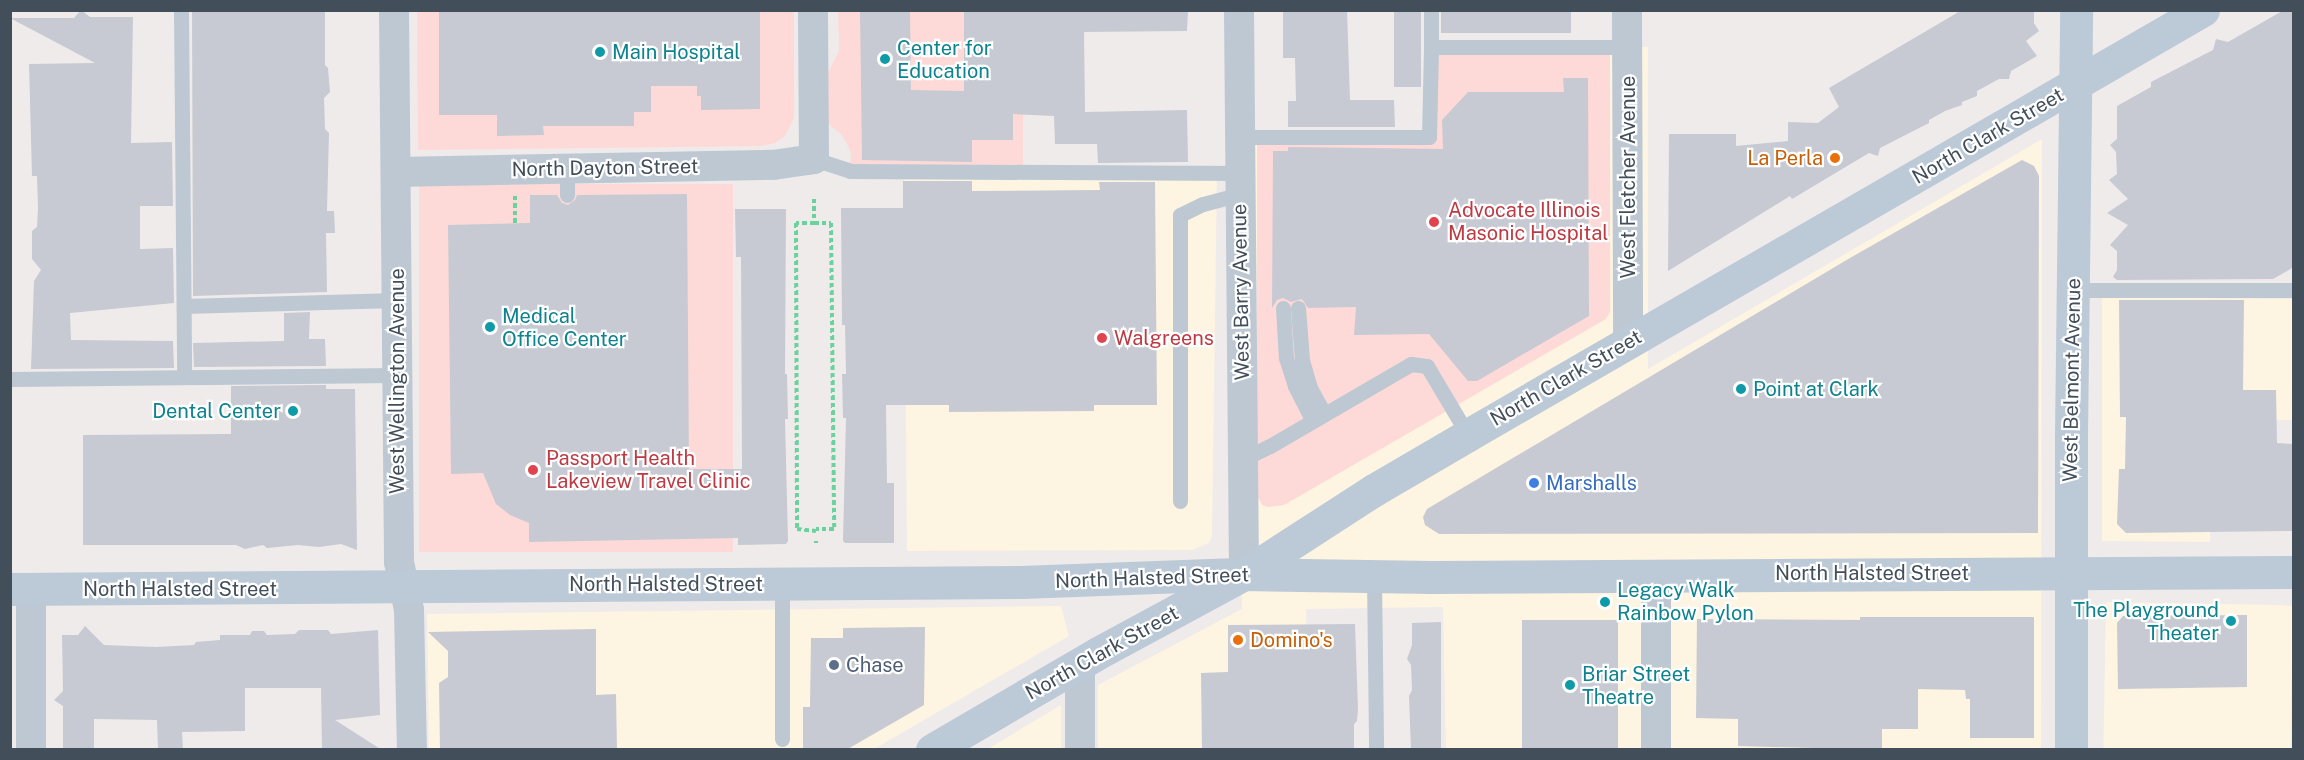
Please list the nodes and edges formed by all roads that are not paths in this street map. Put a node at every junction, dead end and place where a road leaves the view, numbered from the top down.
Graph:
1 (181, 10) edge
2 (394, 10) edge
3 (813, 10) edge
4 (1239, 10) edge
5 (1431, 10) edge
6 (1627, 10) edge
7 (2076, 10) edge
8 (2203, 10) edge
9 (1431, 47) junction
10 (1627, 47) junction
11 (2076, 85) junction
12 (1240, 137) junction
13 (813, 159) junction
14 (396, 172) junction
15 (1240, 183) junction
16 (2073, 290) junction
17 (2294, 290) edge
18 (397, 300) junction
19 (184, 306) junction
20 (1291, 308) dead end
21 (1628, 343) junction
22 (397, 375) junction
23 (184, 377) junction
24 (10, 379) edge
25 (1318, 417) junction
26 (1468, 435) junction
27 (1243, 459) junction
28 (1180, 501) dead end
29 (2071, 572) junction
30 (2294, 572) edge
31 (1244, 574) junction
32 (1656, 574) junction
33 (1374, 576) junction
34 (782, 584) junction
35 (404, 587) junction
36 (21, 589) edge
37 (1080, 664) junction
38 (782, 739) dead end
39 (31, 750) edge
40 (412, 750) edge
41 (932, 750) edge
42 (1080, 750) edge
43 (1376, 750) edge
44 (1656, 750) edge
45 (2071, 750) edge

1 - 19 lane
2 - 14 street, West Wellington Avenue
3 - 13 street
4 - 12 street, West Barry Avenue
5 - 9 lane
6 - 10 street, West Fletcher Avenue
7 - 11 main road, West Belmont Avenue
8 - 11 main road, North Clark Street
9 - 10 lane
9 - 12 lane
10 - 21 street, West Fletcher Avenue
11 - 16 main road, West Belmont Avenue
11 - 21 main road, North Clark Street
12 - 15 street, West Barry Avenue
13 - 14 street, North Dayton Street
13 - 15 lane
14 - 18 street, West Wellington Avenue
15 - 27 street, West Barry Avenue
15 - 28 lane
16 - 17 lane
16 - 29 main road, West Belmont Avenue
18 - 19 lane
18 - 22 street, West Wellington Avenue
19 - 23 lane
20 - 25 lane
21 - 26 main road, North Clark Street
22 - 23 lane
22 - 35 street, West Wellington Avenue
23 - 24 lane
25 - 26 lane
25 - 27 lane
26 - 31 main road, North Clark Street
27 - 31 street, West Barry Avenue
29 - 30 main road, North Halsted Street
29 - 32 main road, North Halsted Street
29 - 45 main road, West Belmont Avenue
31 - 33 main road, North Halsted Street
31 - 34 main road, North Halsted Street
31 - 37 main road, North Clark Street
32 - 33 main road, North Halsted Street
32 - 44 street
33 - 43 lane
34 - 35 main road, North Halsted Street
34 - 38 lane
35 - 36 main road, North Halsted Street
35 - 40 street, West Wellington Avenue
36 - 39 street
37 - 41 main road, North Clark Street
37 - 42 street

